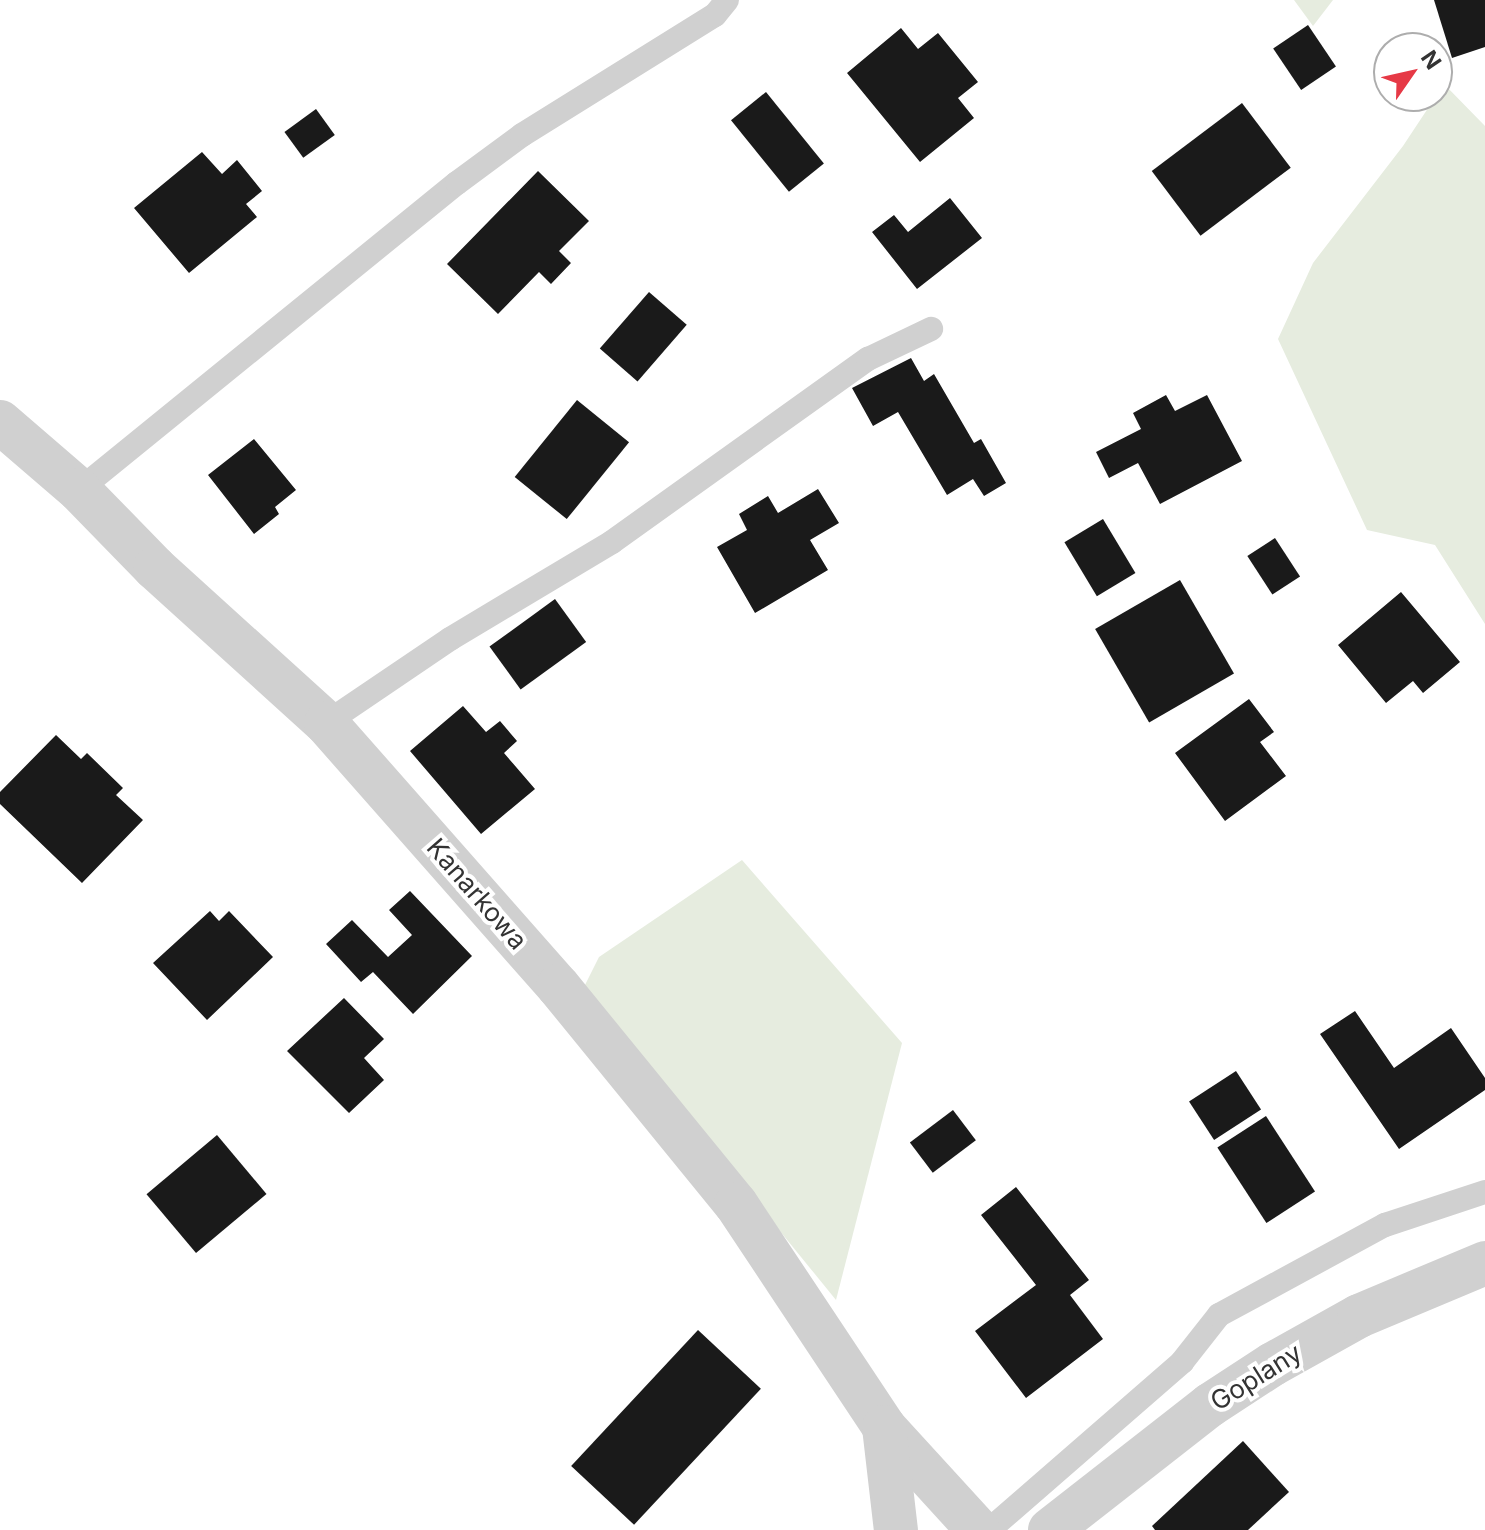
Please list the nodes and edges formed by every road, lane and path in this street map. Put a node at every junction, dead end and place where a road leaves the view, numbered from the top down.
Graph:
1 (727, 0) edge
2 (931, 329) dead end
3 (0, 422) edge
4 (79, 490) junction
5 (326, 723) junction
6 (1485, 1192) edge
7 (1485, 1263) edge
8 (884, 1427) junction
9 (896, 1530) edge
10 (978, 1530) edge
11 (989, 1530) edge
12 (1050, 1530) edge

1 - 4 lane
2 - 5 lane
3 - 4 street, Kanarkowa
4 - 5 street, Kanarkowa
5 - 8 street, Kanarkowa
6 - 11 lane
7 - 12 street, Goplany
8 - 9 street, Kanarkowa
8 - 10 street, Kanarkowa

